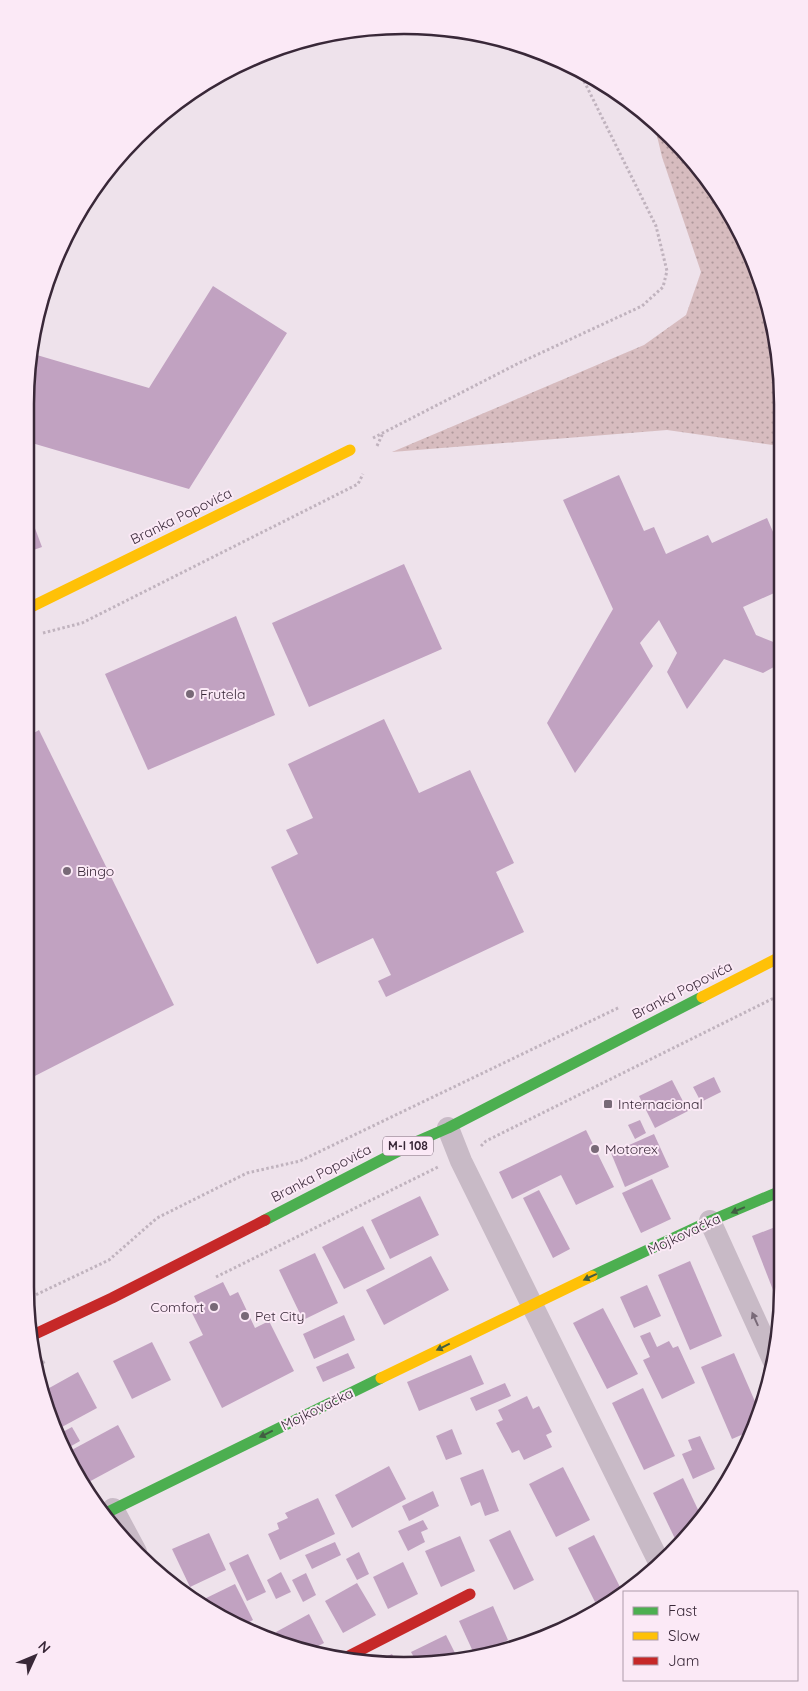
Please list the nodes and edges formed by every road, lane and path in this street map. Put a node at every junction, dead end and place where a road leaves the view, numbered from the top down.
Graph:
1 (582, 79) edge
2 (383, 433) junction
3 (350, 450) joint
4 (375, 450) dead end
5 (367, 467) dead end
6 (34, 606) edge
7 (34, 635) dead end
8 (774, 960) edge
9 (774, 998) edge
10 (623, 1006) dead end
11 (448, 1128) junction
12 (461, 1161) junction
13 (774, 1194) edge
14 (710, 1221) junction
15 (209, 1281) dead end
16 (34, 1295) edge
17 (532, 1304) junction
18 (37, 1333) edge
19 (769, 1350) edge
20 (54, 1357) dead end
21 (42, 1363) edge
22 (109, 1511) edge
23 (657, 1557) edge
24 (470, 1594) dead end
25 (354, 1654) edge

1 - 2 path
2 - 3 path
2 - 4 path
3 - 6 street, Branka Popovića
5 - 7 path
8 - 11 street, Branka Popovića / M-I 108
9 - 12 path
10 - 16 path
11 - 12 street
11 - 18 street, Branka Popovića / M-I 108
12 - 15 path
12 - 17 street
13 -> 14 street, Mojkovačka
14 -> 17 street, Mojkovačka
19 -> 14 street
17 -> 22 street, Mojkovačka
17 - 23 street
20 - 21 path
24 - 25 street

